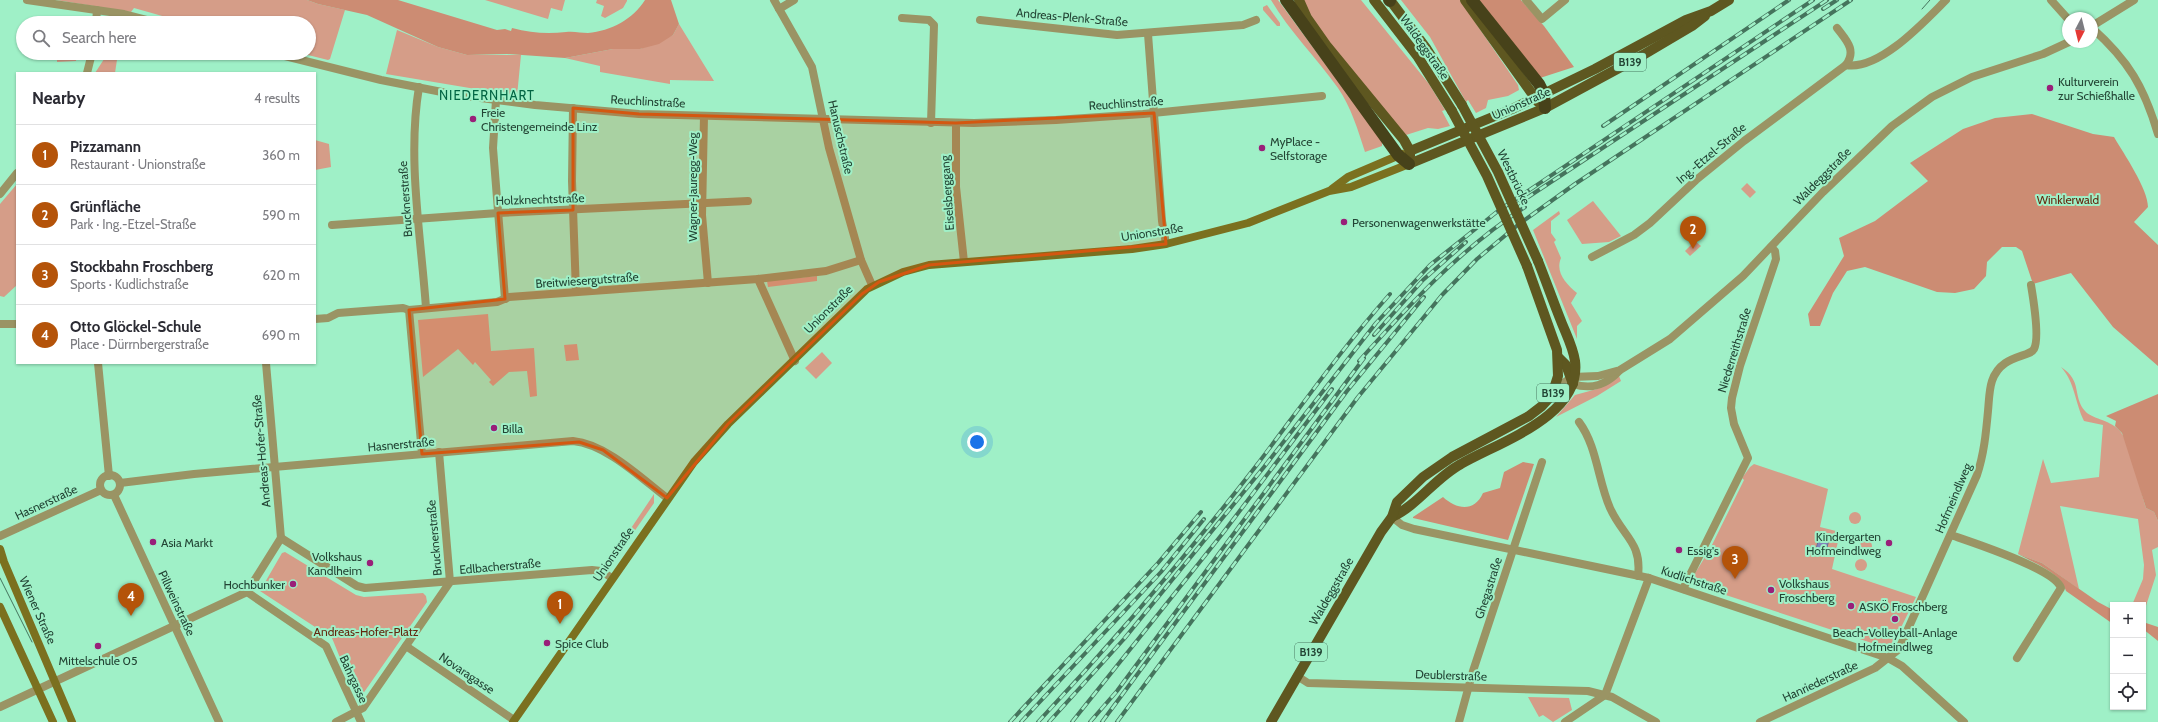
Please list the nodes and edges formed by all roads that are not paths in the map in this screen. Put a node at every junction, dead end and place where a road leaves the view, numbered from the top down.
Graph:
1 (27, 0) edge
2 (774, 0) edge
3 (794, 0) edge
4 (1286, 0) edge
5 (1299, 0) edge
6 (1374, 0) edge
7 (1390, 0) edge
8 (1465, 0) edge
9 (1472, 0) edge
10 (1526, 0) edge
11 (1565, 0) edge
12 (1729, 0) edge
13 (1946, 0) edge
14 (2051, 0) edge
15 (2134, 0) edge
16 (779, 9) junction
17 (97, 10) junction
18 (1711, 10) junction
19 (2062, 12) edge
20 (97, 16) edge
21 (132, 16) edge
22 (902, 18) dead end
23 (980, 20) dead end
24 (1256, 20) dead end
25 (2098, 23) edge
26 (1837, 28) dead end
27 (2098, 33) edge
28 (1148, 34) junction
29 (2062, 45) edge
30 (90, 60) edge
31 (303, 60) edge
32 (1846, 65) junction
33 (87, 72) edge
34 (418, 87) junction
35 (1322, 96) dead end
36 (1539, 97) junction
37 (496, 100) junction
38 (1462, 105) joint
39 (573, 108) junction
40 (1545, 108) junction
41 (1452, 111) joint
42 (1154, 113) junction
43 (704, 116) junction
44 (822, 119) junction
45 (930, 123) junction
46 (956, 123) junction
47 (2158, 134) edge
48 (1410, 151) junction
49 (1398, 155) junction
50 (1409, 164) junction
51 (16, 174) edge
52 (1329, 191) junction
53 (0, 194) edge
54 (748, 201) dead end
55 (702, 203) junction
56 (573, 210) junction
57 (498, 213) junction
58 (419, 219) junction
59 (332, 225) dead end
60 (1166, 244) junction
61 (1772, 247) junction
62 (1592, 257) dead end
63 (862, 260) junction
64 (964, 262) junction
65 (1528, 266) joint
66 (758, 279) junction
67 (708, 283) junction
68 (2031, 285) dead end
69 (872, 286) junction
70 (576, 292) junction
71 (505, 299) junction
72 (426, 308) junction
73 (409, 310) junction
74 (316, 319) edge
75 (0, 324) edge
76 (16, 324) edge
77 (1558, 357) junction
78 (795, 361) junction
79 (98, 364) edge
80 (266, 364) edge
81 (1572, 380) junction
82 (1555, 389) junction
83 (1579, 422) dead end
84 (439, 452) junction
85 (422, 454) junction
86 (1542, 462) dead end
87 (274, 467) junction
88 (109, 476) junction
89 (120, 483) junction
90 (101, 490) junction
91 (114, 494) junction
92 (667, 498) junction
93 (1392, 517) junction
94 (1, 533) edge
95 (1951, 535) junction
96 (281, 538) junction
97 (0, 549) edge
98 (1513, 551) junction
99 (1638, 576) junction
100 (612, 578) junction
101 (1649, 578) junction
102 (450, 582) junction
103 (1683, 589) junction
104 (247, 592) junction
105 (0, 607) edge
106 (174, 626) junction
107 (406, 646) junction
108 (1888, 658) junction
109 (2016, 658) dead end
110 (1297, 676) junction
111 (56, 681) junction
112 (1469, 687) junction
113 (38, 689) junction
114 (1605, 695) junction
115 (0, 707) edge
116 (356, 712) junction
117 (514, 721) edge
118 (53, 722) edge
119 (72, 722) edge
120 (219, 722) edge
121 (336, 722) edge
122 (361, 722) edge
123 (1272, 722) edge
124 (1459, 722) edge
125 (1565, 722) edge
126 (1656, 722) edge
127 (1760, 722) edge
128 (1964, 722) edge

1 - 17 street
2 - 16 street, Hanuschstraße
3 - 16 street
4 - 49 highway
5 - 48 main road
6 - 41 main road, Waldeggstraße / B139
7 - 38 main road, Waldeggstraße / B139
8 - 36 main road
9 - 36 highway
10 - 11 street
12 - 18 main road, Unionstraße / B139
13 - 32 street, Ing.-Etzel-Straße
14 - 19 street
15 - 25 street
16 - 44 street, Hanuschstraße
17 - 20 street
17 - 21 street
18 - 36 main road, Unionstraße / B139
18 - 40 main road, Unionstraße / B139
22 - 45 street
23 - 28 street, Andreas-Plenk-Straße
24 - 28 street, Andreas-Plenk-Straße
26 - 32 street
27 - 47 street
28 - 42 street
29 - 61 street, Waldeggstraße
30 - 33 street
31 - 34 street, Reuchlinstraße
32 - 62 street, Ing.-Etzel-Straße
34 - 37 street, Reuchlinstraße
34 - 58 street, Brucknerstraße
35 - 42 street, Reuchlinstraße
36 - 40 highway
36 - 48 main road, Unionstraße / B139
37 - 39 street, Reuchlinstraße
37 - 57 street
38 - 81 main road, Westbrücke / B139, bridge
39 - 43 street, Reuchlinstraße
39 - 56 street
40 - 50 main road, Unionstraße / B139
41 - 65 main road, Westbrücke / B139, bridge
42 - 46 street, Reuchlinstraße
42 - 60 street
43 - 44 street, Reuchlinstraße
43 - 55 street, Wagner-Jauregg-Weg
44 - 45 street, Reuchlinstraße
44 - 63 street, Hanuschstraße
45 - 46 street, Reuchlinstraße
46 - 64 street, Eiselsberggang
48 - 49 main road, Unionstraße
48 - 50 main road
49 - 50 highway
49 - 52 main road, Unionstraße
50 - 52 main road, Unionstraße
51 - 53 street
52 - 60 main road, Unionstraße
54 - 55 street, Holzknechtstraße
55 - 56 street, Holzknechtstraße
55 - 67 street, Wagner-Jauregg-Weg
56 - 57 street, Holzknechtstraße
56 - 70 street
57 - 58 street, Holzknechtstraße
57 - 71 street
58 - 59 street, Holzknechtstraße
58 - 72 street, Brucknerstraße
60 - 64 main road, Unionstraße
61 - 81 street, Waldeggstraße
61 - 103 street, Niederreithstraße
63 - 66 street, Breitwiesergutstraße
63 - 69 street, Hanuschstraße
64 - 69 main road, Unionstraße
65 - 77 main road, Waldeggstraße / B139
66 - 67 street, Breitwiesergutstraße
66 - 78 street
67 - 70 street, Breitwiesergutstraße
68 - 95 street, Hofmeindlweg
69 - 78 main road, Unionstraße
70 - 71 street, Breitwiesergutstraße
71 - 72 street, Breitwiesergutstraße
72 - 73 street, Breitwiesergutstraße
73 - 74 street, Breitwiesergutstraße
73 - 85 street
75 - 76 street
77 - 81 main road
77 - 82 main road, Waldeggstraße / B139
78 - 92 main road, Unionstraße
79 - 88 street
80 - 87 street, Andreas-Hofer-Straße
81 - 82 street, Waldeggstraße
81 - 93 main road, Waldeggstraße / B139
82 - 93 main road, Waldeggstraße / B139
83 - 99 street
84 - 85 street, Hasnerstraße
84 - 92 street, Hasnerstraße
84 - 102 street, Brucknerstraße
85 - 87 street, Hasnerstraße
86 - 98 street, Ghegastraße
87 - 89 street, Hasnerstraße
87 - 96 street, Andreas-Hofer-Straße
88 - 89 street
88 - 90 street
89 - 91 street
90 - 91 street
90 - 94 street, Hasnerstraße
91 - 106 street, Pillweinstraße
92 - 100 main road, Unionstraße
93 - 98 street, Kudlichstraße
93 - 110 main road, Waldeggstraße / B139
95 - 108 street, Hofmeindlweg
95 - 109 street
96 - 102 street, Edlbacherstraße
96 - 104 street
97 - 111 main road, Wiener Straße
98 - 99 street, Kudlichstraße
98 - 112 street, Ghegastraße
99 - 101 street, Kudlichstraße
100 - 102 street, Edlbacherstraße
100 - 117 main road, Unionstraße
101 - 103 street, Kudlichstraße
101 - 114 street
102 - 107 street, Brucknerstraße
103 - 108 street, Kudlichstraße
104 - 106 street
104 - 116 street, Bahrgasse
105 - 113 main road
106 - 111 street
106 - 120 street, Pillweinstraße
107 - 116 street, Brucknerstraße
107 - 117 street, Novaragasse
108 - 127 street, Hanriederstraße
108 - 128 street, Kudlichstraße
110 - 112 street, Deublerstraße
110 - 123 main road, Waldeggstraße / B139
111 - 113 street
111 - 119 main road, Wiener Straße
112 - 114 street, Deublerstraße
112 - 124 street, Ghegastraße
113 - 115 street
113 - 118 main road
114 - 125 street
114 - 126 street, Deublerstraße
116 - 121 street, Brucknerstraße
116 - 122 street, Bahrgasse

